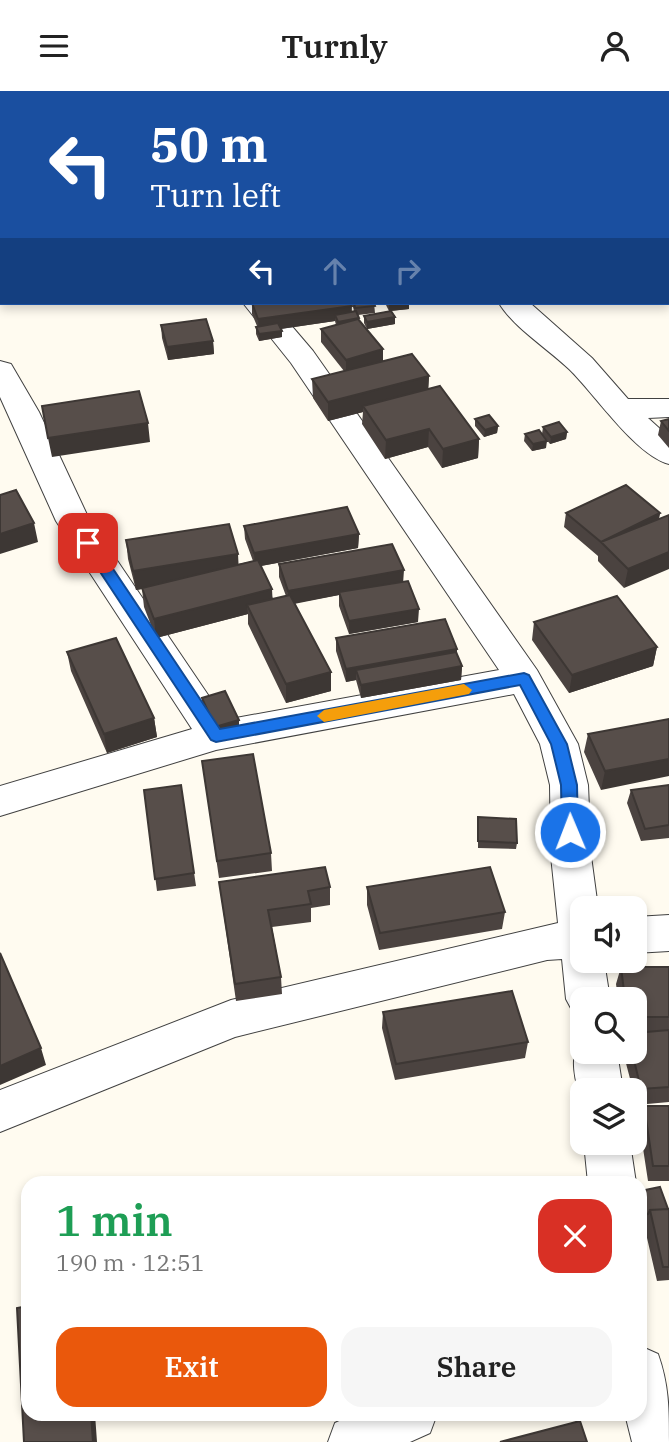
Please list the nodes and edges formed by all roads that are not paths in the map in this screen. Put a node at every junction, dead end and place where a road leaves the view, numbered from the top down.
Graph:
1 (259, 305) edge
2 (515, 305) edge
3 (0, 370) edge
4 (669, 408) edge
5 (620, 409) junction
6 (669, 420) edge
7 (669, 454) edge
8 (524, 679) junction
9 (216, 736) junction
10 (0, 801) edge
11 (576, 896) edge
12 (669, 933) edge
13 (647, 934) edge
14 (570, 946) edge
15 (0, 1111) edge
16 (608, 1155) edge
17 (611, 1176) edge
18 (647, 1399) edge
19 (397, 1421) edge
20 (354, 1442) edge
21 (658, 1442) edge

1 - 8 street
2 - 5 street
3 - 9 street
4 - 5 street
5 - 6 street
5 - 7 street
8 - 9 street
8 - 11 street
9 - 10 street
12 - 13 street
14 - 15 street
16 - 17 street
18 - 21 street
19 - 20 street

